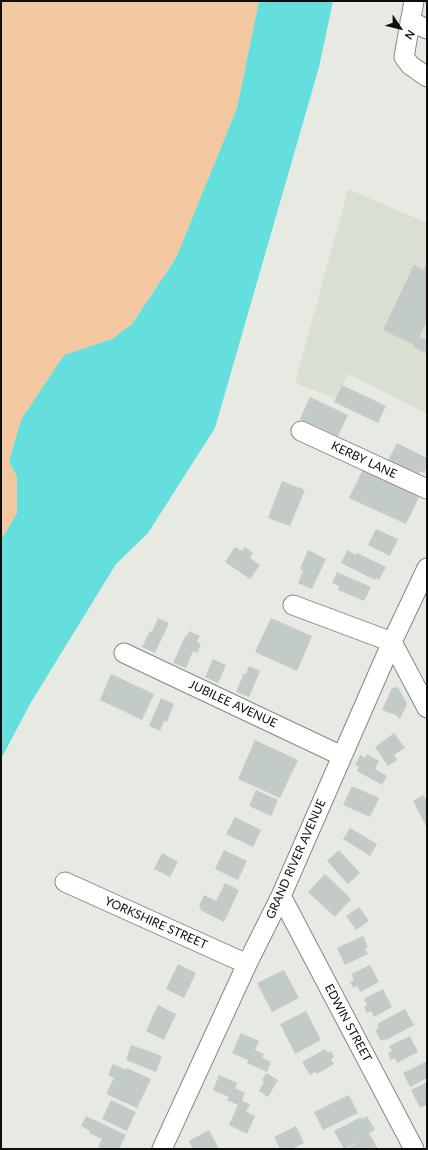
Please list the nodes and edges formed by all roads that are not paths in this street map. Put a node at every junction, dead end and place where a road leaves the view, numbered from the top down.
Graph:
1 (414, 1) edge
2 (419, 25) edge
3 (427, 77) edge
4 (301, 431) dead end
5 (427, 489) edge
6 (427, 568) edge
7 (292, 605) dead end
8 (392, 642) junction
9 (124, 653) dead end
10 (427, 708) edge
11 (342, 756) junction
12 (65, 882) dead end
13 (281, 896) junction
14 (247, 964) junction
15 (162, 1149) edge
16 (414, 1149) edge

1 - 2 street
2 - 3 street
4 - 5 street, KERBY LANE
6 - 8 street, GRAND RIVER AVENUE
7 - 8 street
8 - 10 street
8 - 11 street, GRAND RIVER AVENUE
9 - 11 street, JUBILEE AVENUE
11 - 13 street, GRAND RIVER AVENUE
12 - 14 street, YORKSHIRE STREET
13 - 14 street, GRAND RIVER AVENUE
13 - 16 street, EDWIN STREET
14 - 15 street, GRAND RIVER AVENUE

